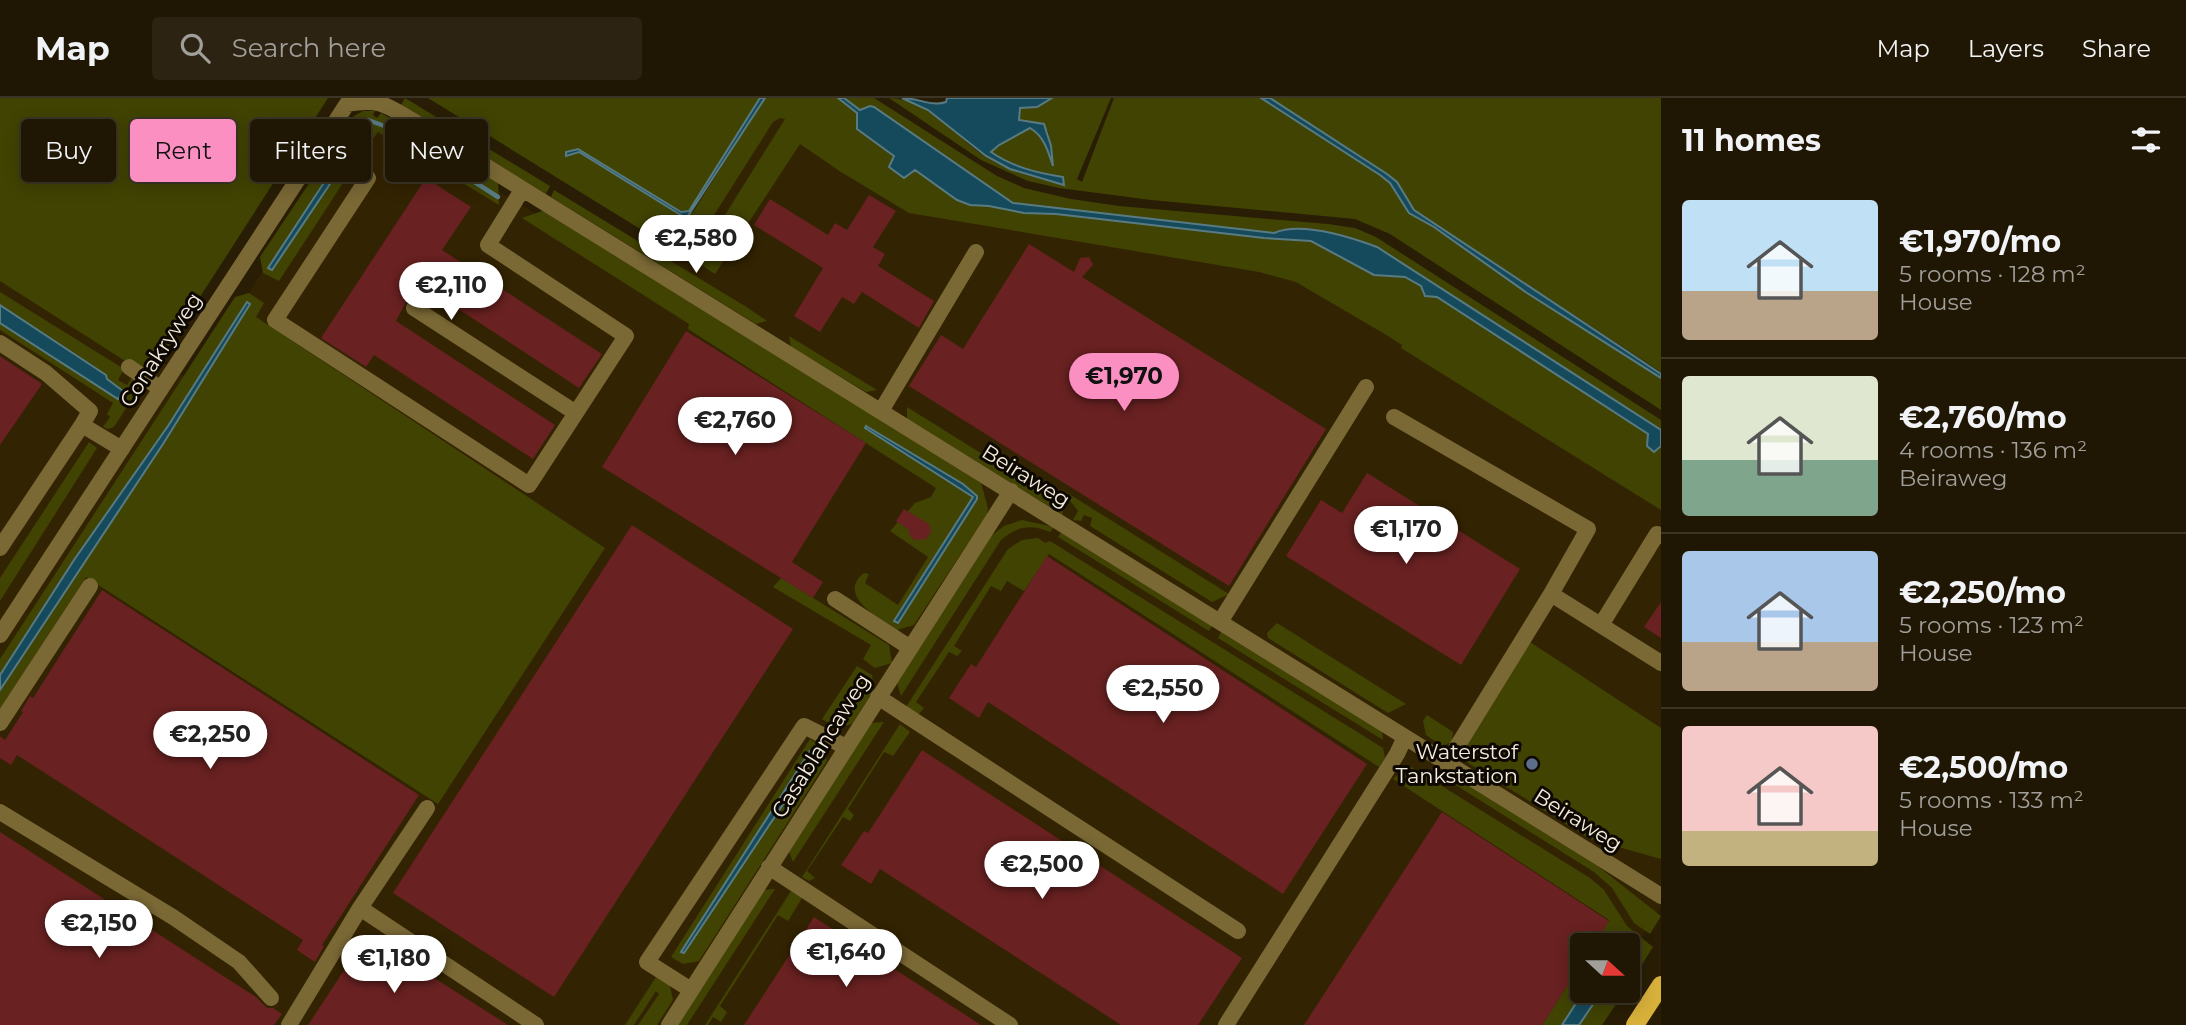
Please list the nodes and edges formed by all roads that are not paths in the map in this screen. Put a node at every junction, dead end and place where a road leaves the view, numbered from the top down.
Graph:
1 (366, 98) edge
2 (337, 119) edge
3 (296, 182) edge
4 (365, 182) edge
5 (522, 190) junction
6 (976, 252) dead end
7 (414, 308) dead end
8 (0, 343) edge
9 (129, 367) dead end
10 (1366, 387) dead end
11 (161, 388) junction
12 (881, 411) junction
13 (576, 413) junction
14 (1394, 417) dead end
15 (82, 425) junction
16 (122, 449) junction
17 (1011, 491) junction
18 (1661, 536) edge
19 (0, 548) edge
20 (90, 586) dead end
21 (1551, 594) junction
22 (835, 599) dead end
23 (1220, 622) junction
24 (1601, 625) junction
25 (0, 635) edge
26 (909, 647) junction
27 (1661, 663) edge
28 (878, 696) junction
29 (0, 723) edge
30 (1405, 737) junction
31 (846, 747) junction
32 (1447, 764) junction
33 (427, 808) dead end
34 (0, 812) edge
35 (769, 867) junction
36 (1661, 896) edge
37 (360, 908) junction
38 (1238, 932) dead end
39 (1661, 985) edge
40 (691, 990) junction
41 (271, 998) dead end
42 (289, 1025) edge
43 (536, 1025) edge
44 (668, 1025) edge
45 (1010, 1025) edge
46 (1226, 1025) edge
47 (1635, 1025) edge

1 - 2 street, Conakryweg
1 - 5 street, Beiraweg
3 - 11 street, Conakryweg
4 - 13 street
5 - 12 street, Beiraweg
5 - 13 street
6 - 12 street
7 - 13 street
8 - 15 street
9 - 11 street
10 - 23 street
11 - 16 street, Conakryweg
12 - 17 street, Beiraweg
14 - 21 street
15 - 16 street
15 - 19 street
16 - 25 street, Conakryweg
17 - 23 street, Beiraweg
17 - 26 street, Casablancaweg
18 - 24 street
20 - 29 street
21 - 24 street
21 - 32 street
22 - 26 street
23 - 30 street, Beiraweg
24 - 27 street
26 - 28 street, Casablancaweg
28 - 31 street, Casablancaweg
28 - 38 street
30 - 32 street, Beiraweg
30 - 46 street
31 - 35 street, Casablancaweg
31 - 40 street
32 - 36 street, Beiraweg
33 - 37 street
34 - 41 street
35 - 40 street, Casablancaweg
35 - 45 street
37 - 42 street
37 - 43 street
39 - 47 main road
40 - 44 street, Casablancaweg

